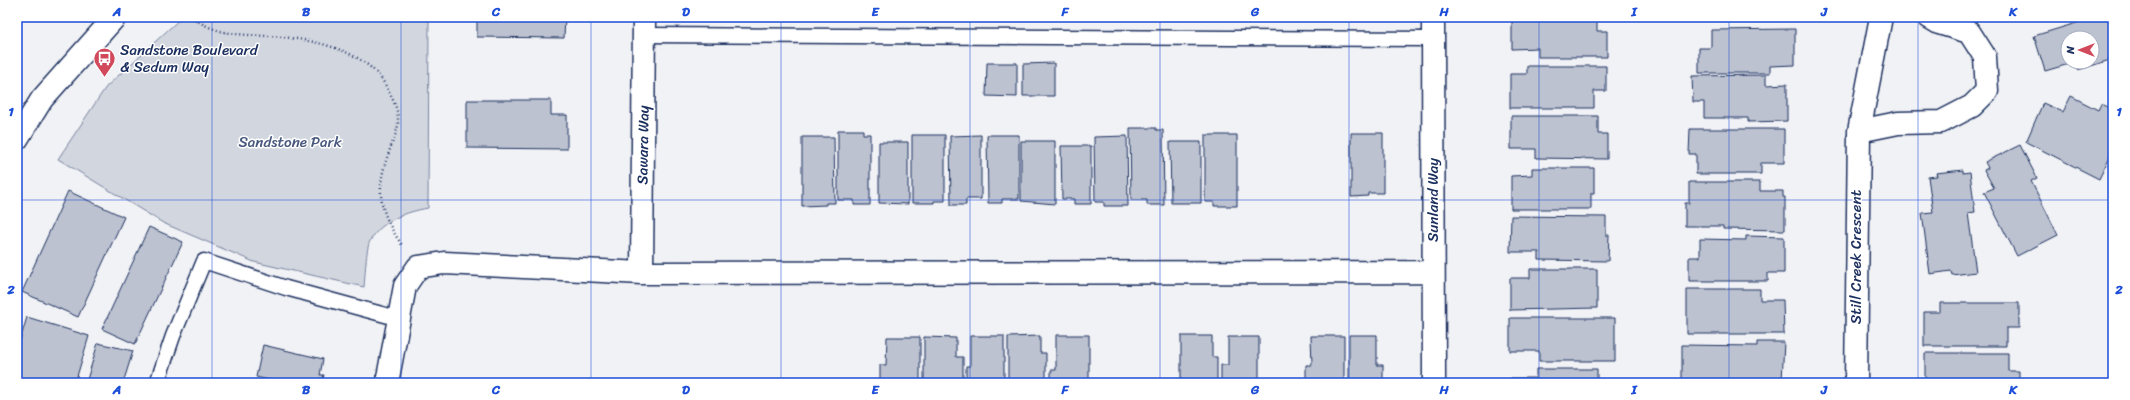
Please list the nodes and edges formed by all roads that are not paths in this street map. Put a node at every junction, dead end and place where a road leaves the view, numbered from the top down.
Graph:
1 (115, 17) edge
2 (1433, 17) edge
3 (1881, 17) edge
4 (1929, 17) edge
5 (644, 26) edge
6 (1433, 39) junction
7 (1859, 131) junction
8 (17, 139) edge
9 (1433, 272) junction
10 (642, 273) junction
11 (400, 319) junction
12 (157, 383) edge
13 (387, 383) edge
14 (1434, 383) edge
15 (1856, 383) edge

1 - 8 street
2 - 6 street, Sunland Way
3 - 7 street, Still Creek Crescent
4 - 7 street
5 - 6 lane
5 - 10 street, Sawara Way
6 - 9 street, Sunland Way
7 - 15 street, Still Creek Crescent
9 - 10 street
9 - 14 street, Sunland Way
10 - 11 street
11 - 12 lane
11 - 13 street

